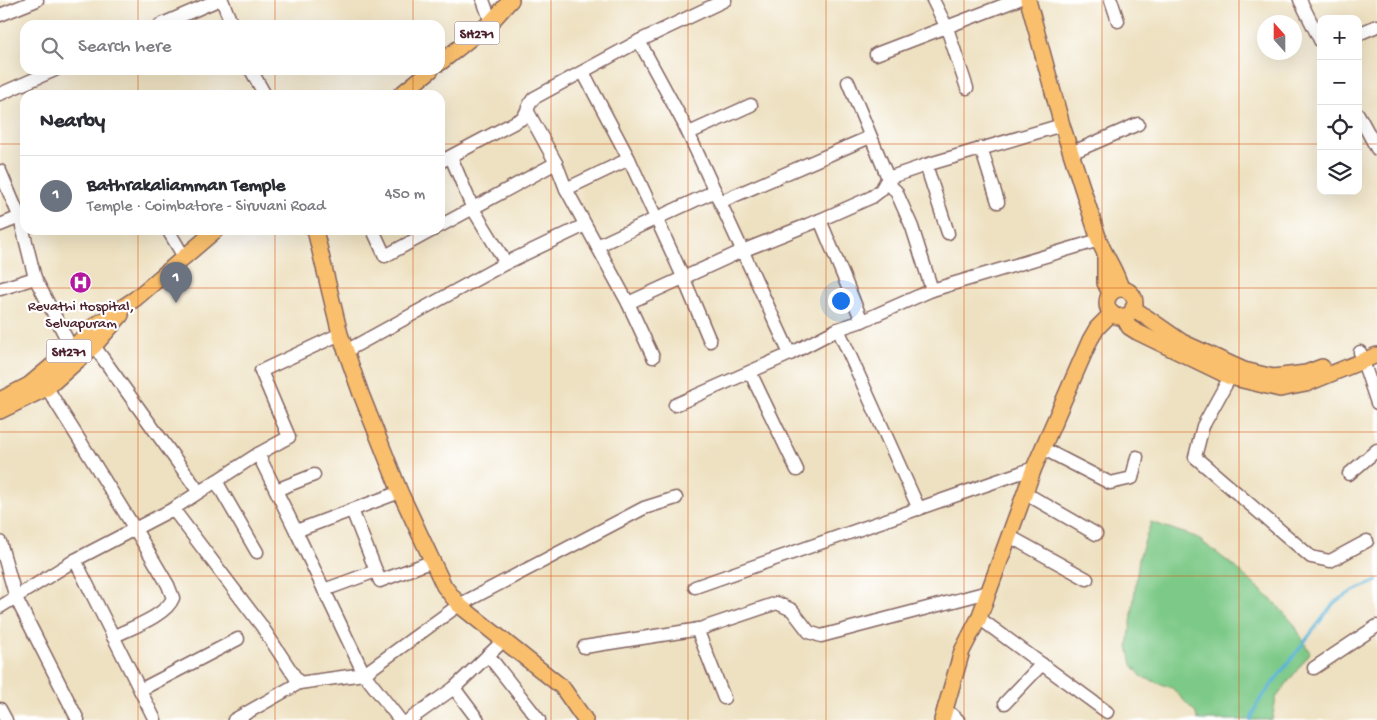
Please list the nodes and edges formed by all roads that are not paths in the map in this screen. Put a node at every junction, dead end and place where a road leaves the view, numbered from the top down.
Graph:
1 (37, 0) edge
2 (483, 0) edge
3 (511, 0) edge
4 (725, 0) edge
5 (933, 0) edge
6 (1016, 0) edge
7 (1028, 0) edge
8 (1111, 0) edge
9 (1300, 0) edge
10 (224, 1) edge
11 (0, 16) edge
12 (173, 20) edge
13 (230, 20) edge
14 (1118, 21) dead end
15 (491, 22) junction
16 (1377, 26) edge
17 (947, 28) junction
18 (1362, 32) edge
19 (1317, 34) edge
20 (639, 40) junction
21 (876, 54) dead end
22 (445, 59) edge
23 (582, 72) junction
24 (44, 75) edge
25 (254, 75) edge
26 (425, 75) edge
27 (848, 82) dead end
28 (967, 88) dead end
29 (262, 90) edge
30 (406, 90) edge
31 (0, 94) edge
32 (751, 105) dead end
33 (528, 112) junction
34 (1362, 121) edge
35 (1138, 124) dead end
36 (1062, 125) junction
37 (688, 134) junction
38 (870, 137) junction
39 (981, 148) junction
40 (1377, 149) edge
41 (1072, 153) junction
42 (446, 159) edge
43 (629, 159) junction
44 (556, 163) junction
45 (926, 164) junction
46 (0, 171) edge
47 (887, 180) junction
48 (566, 190) junction
49 (718, 197) junction
50 (998, 202) dead end
51 (473, 209) junction
52 (20, 212) edge
53 (20, 217) edge
54 (657, 218) junction
55 (820, 220) junction
56 (445, 223) edge
57 (585, 224) junction
58 (0, 225) edge
59 (948, 234) dead end
60 (26, 235) edge
61 (171, 235) edge
62 (210, 235) edge
63 (316, 235) edge
64 (375, 235) edge
65 (424, 235) edge
66 (1099, 240) junction
67 (597, 246) junction
68 (742, 251) junction
69 (184, 257) junction
70 (506, 263) junction
71 (35, 278) junction
72 (684, 279) junction
73 (0, 289) edge
74 (932, 290) junction
75 (1115, 291) junction
76 (135, 298) junction
77 (628, 303) junction
78 (1123, 313) junction
79 (862, 321) junction
80 (838, 329) junction
81 (340, 334) junction
82 (710, 342) dead end
83 (1377, 345) edge
84 (94, 346) junction
85 (72, 349) junction
86 (346, 351) junction
87 (790, 354) junction
88 (1377, 355) edge
89 (653, 357) dead end
90 (1361, 357) junction
91 (750, 372) junction
92 (1230, 377) junction
93 (47, 388) junction
94 (0, 400) edge
95 (1377, 403) edge
96 (675, 405) dead end
97 (0, 411) edge
98 (1042, 448) junction
99 (1377, 450) edge
100 (258, 454) junction
101 (1137, 456) dead end
102 (1034, 468) junction
103 (797, 470) dead end
104 (1349, 474) dead end
105 (314, 475) dead end
106 (216, 481) junction
107 (276, 490) junction
108 (198, 492) junction
109 (400, 492) junction
110 (1025, 494) junction
111 (676, 498) dead end
112 (173, 509) junction
113 (918, 509) junction
114 (352, 510) junction
115 (135, 529) junction
116 (296, 530) junction
117 (1096, 534) dead end
118 (1009, 536) junction
119 (1367, 541) dead end
120 (0, 542) edge
121 (257, 552) dead end
122 (75, 560) junction
123 (433, 561) junction
124 (376, 571) junction
125 (1087, 579) dead end
126 (695, 588) dead end
127 (324, 590) junction
128 (988, 592) junction
129 (16, 598) junction
130 (459, 605) junction
131 (0, 608) edge
132 (979, 618) junction
133 (1377, 626) edge
134 (697, 629) junction
135 (113, 637) junction
136 (238, 639) dead end
137 (504, 640) junction
138 (584, 648) dead end
139 (488, 655) junction
140 (1042, 664) junction
141 (1314, 668) dead end
142 (364, 674) junction
143 (299, 683) junction
144 (454, 688) junction
145 (140, 690) junction
146 (724, 698) dead end
147 (1005, 703) dead end
148 (0, 709) edge
149 (1107, 712) dead end
150 (943, 714) edge
151 (6, 720) edge
152 (78, 720) edge
153 (155, 720) edge
154 (234, 720) edge
155 (400, 720) edge
156 (409, 720) edge
157 (478, 720) edge
158 (539, 720) edge
159 (585, 720) edge
160 (958, 720) edge

1 - 11 street
2 - 15 street
3 - 15 main road, SH271
4 - 20 street
5 - 17 street
6 - 17 street
7 - 36 main road
8 - 14 street
9 - 19 street
10 - 12 street
10 - 13 street
15 - 22 main road, SH271
16 - 18 street
17 - 21 street
17 - 28 street
20 - 23 street
20 - 37 street
23 - 33 street
23 - 43 street
24 - 31 street
25 - 29 street
26 - 30 main road
27 - 38 street
32 - 37 street
33 - 42 street
33 - 44 street
34 - 40 street
35 - 41 street
36 - 39 street
36 - 41 main road
37 - 49 street
38 - 47 street
38 - 49 street
39 - 45 street
39 - 50 street
41 - 66 main road
42 - 51 street
43 - 48 street
43 - 54 street
44 - 48 street
44 - 51 street
45 - 47 street
45 - 59 street
46 - 52 street
47 - 55 street
47 - 74 street
48 - 57 street
49 - 54 street
49 - 68 street
51 - 56 street
51 - 70 street
53 - 58 street
54 - 67 street
54 - 72 street
55 - 68 street
55 - 79 street
57 - 67 street
57 - 70 street
60 - 71 street
61 - 69 street
62 - 69 main road, SH271
63 - 81 main road
64 - 65 street
66 - 74 street
66 - 75 main road
67 - 77 street
68 - 72 street
68 - 87 street
69 - 76 main road, SH271
70 - 86 street
71 - 73 street
71 - 85 street
72 - 77 street
72 - 82 street
74 - 79 street
75 - 78 main road
75 - 78 main road
76 - 84 main road
76 - 85 main road, SH271
77 - 89 street
78 - 90 main road
78 - 92 main road
78 - 98 main road
79 - 80 street
80 - 87 street
80 - 113 street
81 - 86 main road
81 - 100 street
83 - 90 main road
84 - 93 main road
84 - 108 street
85 - 94 main road, SH271
86 - 109 main road
87 - 91 street
88 - 90 main road
90 - 92 main road
90 - 95 street
91 - 96 street
91 - 103 street
92 - 119 street
93 - 97 main road
93 - 115 street
98 - 101 street
98 - 102 main road
99 - 104 street
100 - 106 street
100 - 107 street
102 - 110 main road
102 - 113 street
105 - 107 street
106 - 108 street
106 - 121 street
107 - 116 street
108 - 112 street
109 - 114 street
109 - 123 main road
110 - 117 street
110 - 118 main road
111 - 130 street
112 - 115 street
112 - 143 street
113 - 126 street
114 - 116 street
114 - 124 street
115 - 122 street
115 - 135 street
116 - 127 street
118 - 125 street
118 - 128 main road
120 - 129 street
122 - 129 street
122 - 135 street
123 - 124 street
123 - 130 main road
124 - 127 street
127 - 142 street
128 - 132 main road
128 - 134 street
129 - 131 street
129 - 152 street
130 - 137 main road
130 - 142 street
132 - 140 street
132 - 150 main road
133 - 141 street
134 - 138 street
134 - 146 street
135 - 145 street
136 - 145 street
137 - 139 street
137 - 159 main road
139 - 144 street
139 - 158 street
140 - 147 street
140 - 149 street
142 - 143 street
142 - 155 street
143 - 154 street
144 - 156 street
144 - 157 street
145 - 153 street
148 - 151 street
150 - 160 street

